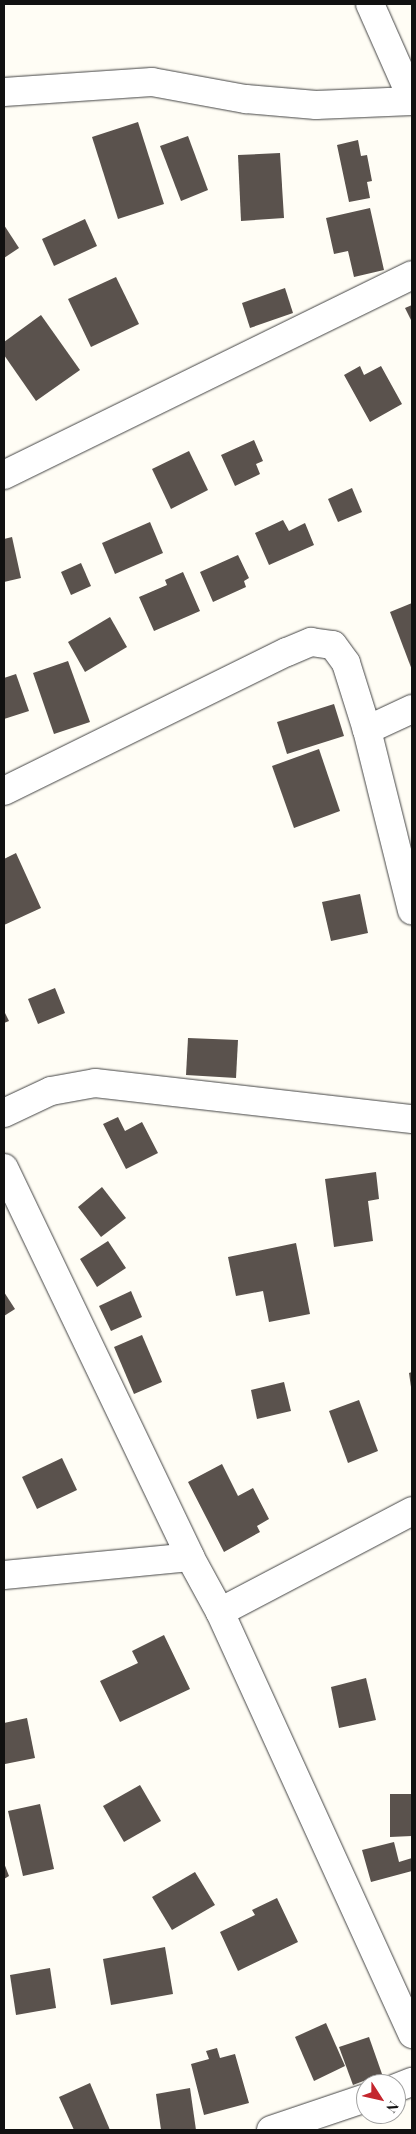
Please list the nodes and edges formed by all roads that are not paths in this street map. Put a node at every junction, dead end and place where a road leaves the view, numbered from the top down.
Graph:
1 (370, 4) edge
2 (10, 97) edge
3 (412, 100) edge
4 (412, 275) edge
5 (4, 475) edge
6 (412, 709) edge
7 (367, 730) junction
8 (4, 791) edge
9 (412, 910) edge
10 (4, 1113) edge
11 (412, 1119) edge
12 (4, 1168) edge
13 (412, 1511) edge
14 (190, 1557) junction
15 (4, 1575) edge
16 (220, 1612) junction
17 (412, 2034) edge
18 (356, 2101) edge
19 (271, 2130) edge

1 - 3 street
2 - 3 street
4 - 5 street
6 - 7 street
7 - 8 street
7 - 9 street
10 - 11 street
12 - 14 street
13 - 16 street
14 - 15 street
14 - 16 street
16 - 17 street
18 - 19 street

